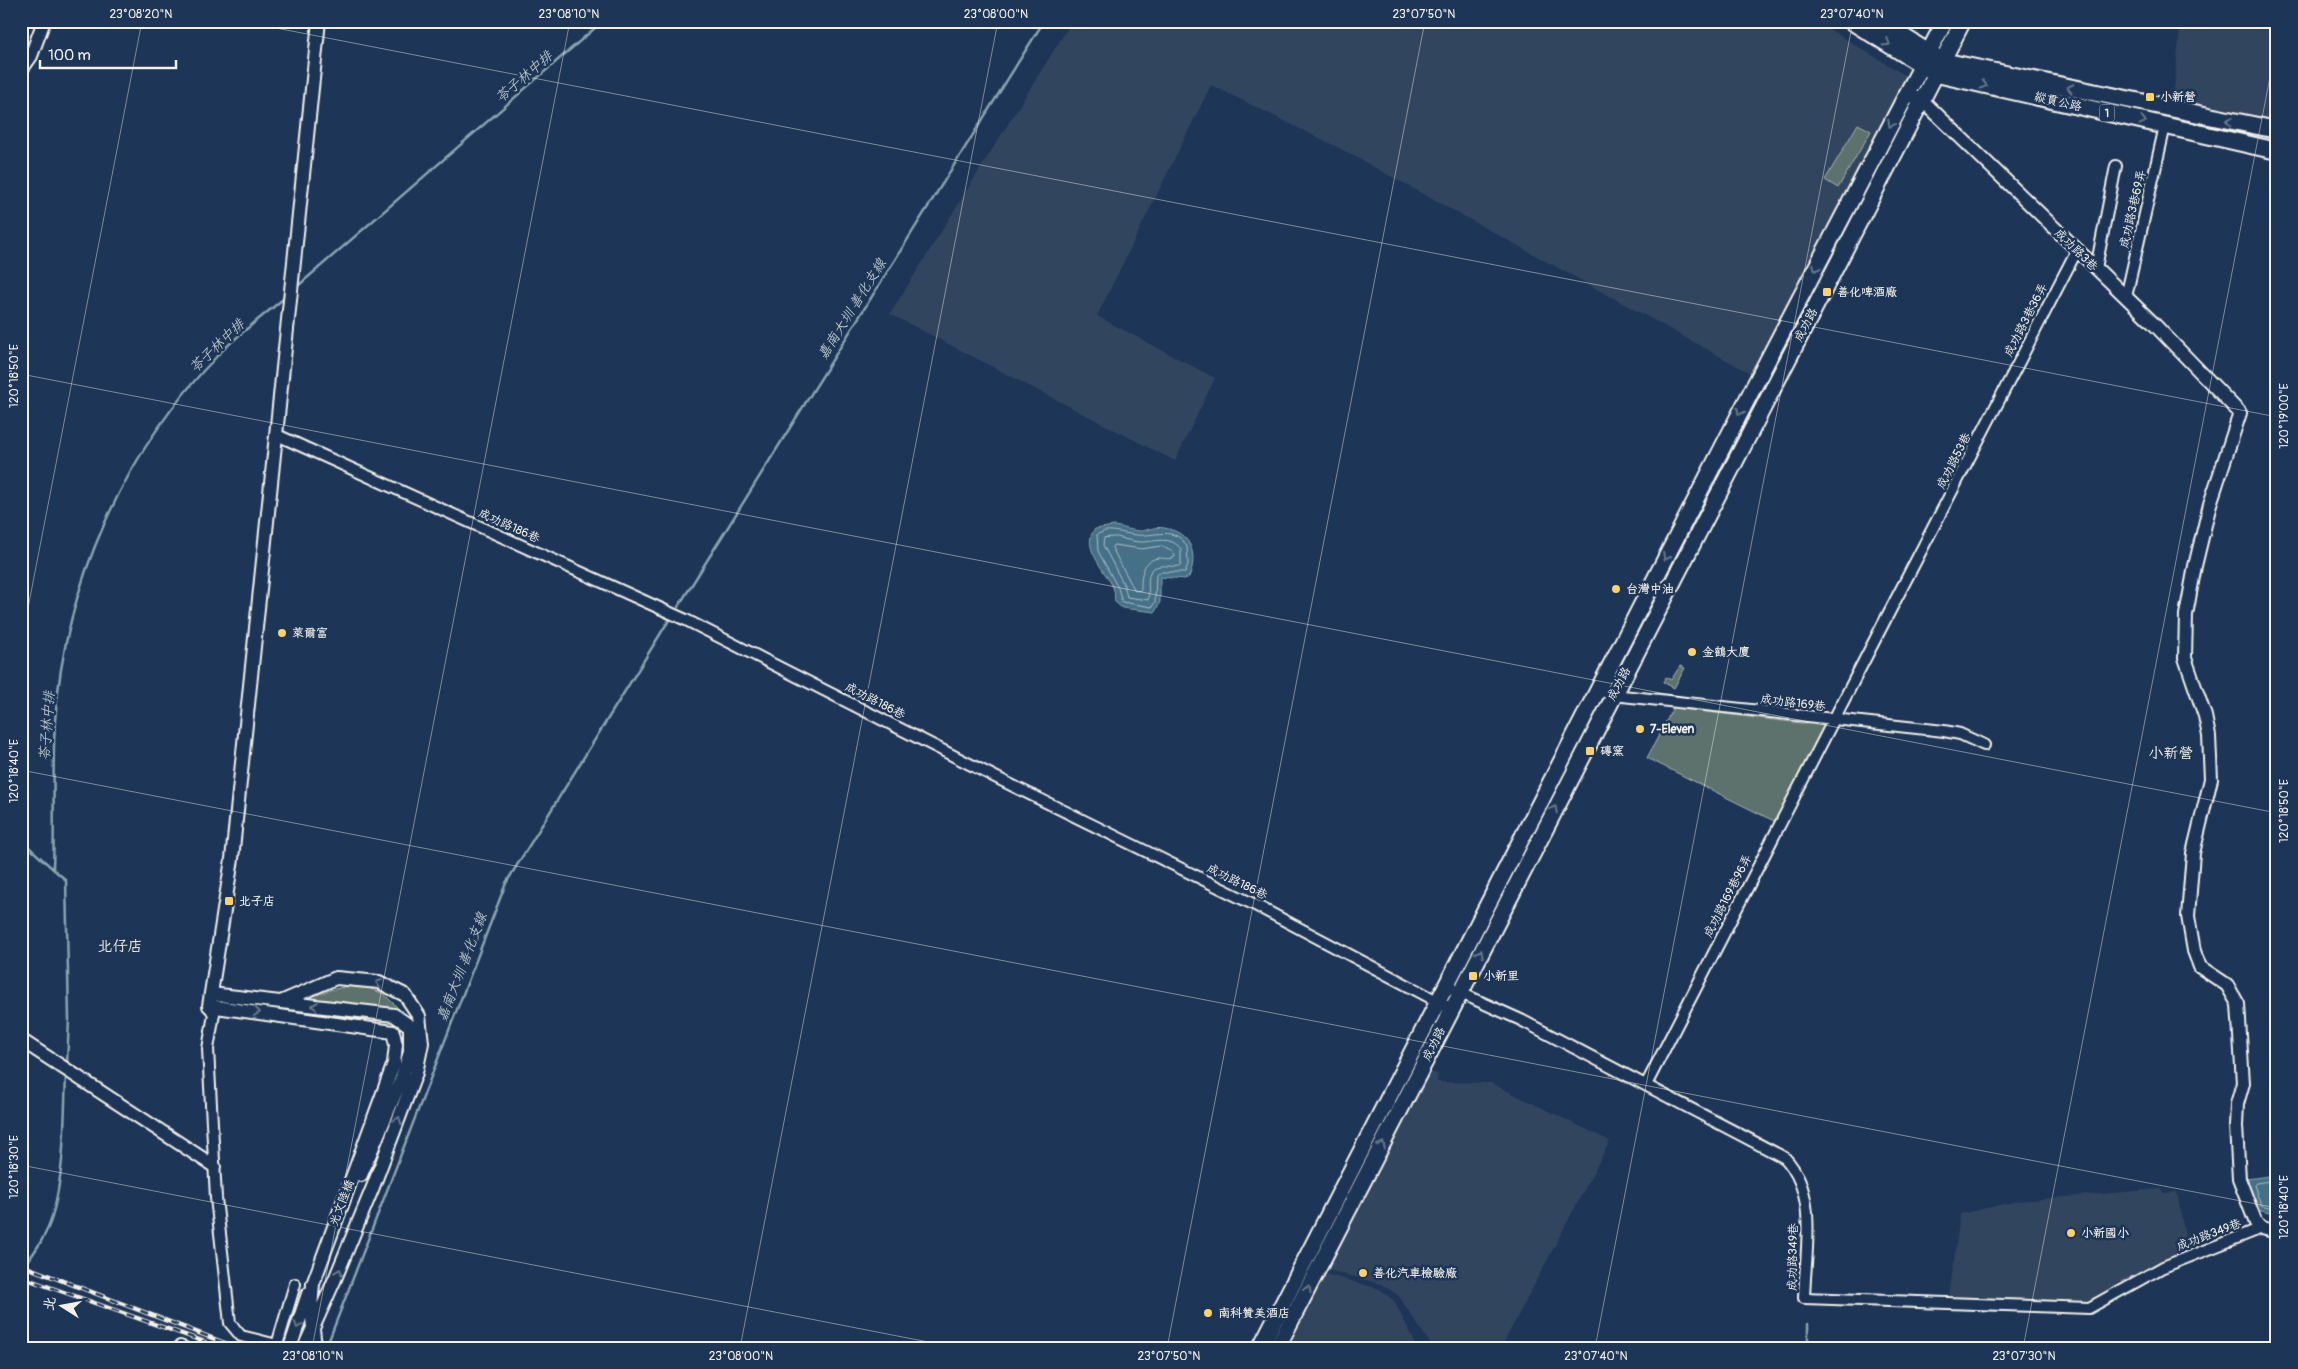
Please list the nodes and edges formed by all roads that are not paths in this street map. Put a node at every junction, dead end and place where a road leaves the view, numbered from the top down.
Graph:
1 (44, 21) edge
2 (319, 21) edge
3 (1851, 21) edge
4 (1878, 21) edge
5 (1945, 21) edge
6 (1963, 21) edge
7 (1933, 64) junction
8 (21, 70) edge
9 (1907, 94) junction
10 (1923, 101) junction
11 (2165, 126) junction
12 (2277, 130) edge
13 (2277, 151) edge
14 (2116, 166) dead end
15 (2077, 250) junction
16 (2096, 268) junction
17 (2126, 297) junction
18 (1998, 402) joint
19 (276, 435) junction
20 (1598, 689) junction
21 (1613, 695) junction
22 (1832, 720) junction
23 (1984, 744) dead end
24 (1445, 986) junction
25 (1460, 994) junction
26 (210, 1000) junction
27 (1437, 1001) junction
28 (280, 1002) junction
29 (1452, 1009) junction
30 (21, 1040) edge
31 (1647, 1083) junction
32 (214, 1166) junction
33 (2262, 1228) junction
34 (2277, 1232) edge
35 (317, 1268) junction
36 (294, 1284) dead end
37 (290, 1348) edge
38 (304, 1348) edge
39 (315, 1348) edge
40 (321, 1348) edge
41 (1260, 1348) edge
42 (1277, 1348) edge

1 - 8 street
2 - 19 street
3 -> 7 main road, 縱貫公路 / 1
4 - 7 main road, 縱貫公路 / 1
5 - 7 main road, 成功路
6 - 7 main road, 成功路
7 - 9 main road, 成功路
7 - 10 main road, 成功路
7 -> 11 main road, 縱貫公路 / 1
12 -> 7 main road, 縱貫公路 / 1
9 - 10 street, 成功路3巷
9 -> 20 main road, 成功路
10 - 15 street, 成功路3巷
10 - 21 main road, 成功路
11 - 13 main road, 縱貫公路 / 1
11 - 17 street, 成功路3巷69弄
14 - 16 street
15 - 16 street, 成功路3巷
15 - 18 street, 成功路3巷36弄
16 - 17 street, 成功路3巷
17 - 33 street, 成功路3巷
18 - 22 street, 成功路53巷
19 - 26 street
19 - 27 street, 成功路186巷
20 - 21 street, 成功路169巷
20 - 24 main road, 成功路
21 - 22 street, 成功路169巷
25 -> 21 main road, 成功路
22 - 23 street, 成功路169巷
22 - 31 street, 成功路169巷96弄
24 - 25 street, 成功路349巷
24 - 27 main road, 成功路
25 - 29 main road, 成功路
25 - 31 street, 成功路349巷
26 - 28 street, 光文陸橋
26 - 32 street
26 -> 35 street, 光文陸橋
27 - 29 street, 成功路186巷
27 - 41 main road, 成功路
38 -> 28 street
40 -> 28 street, 光文陸橋
42 -> 29 main road, 成功路
30 - 32 street
31 - 33 street, 成功路349巷
32 - 36 street
33 - 34 street
35 -> 37 street
35 - 39 street, 光文陸橋

